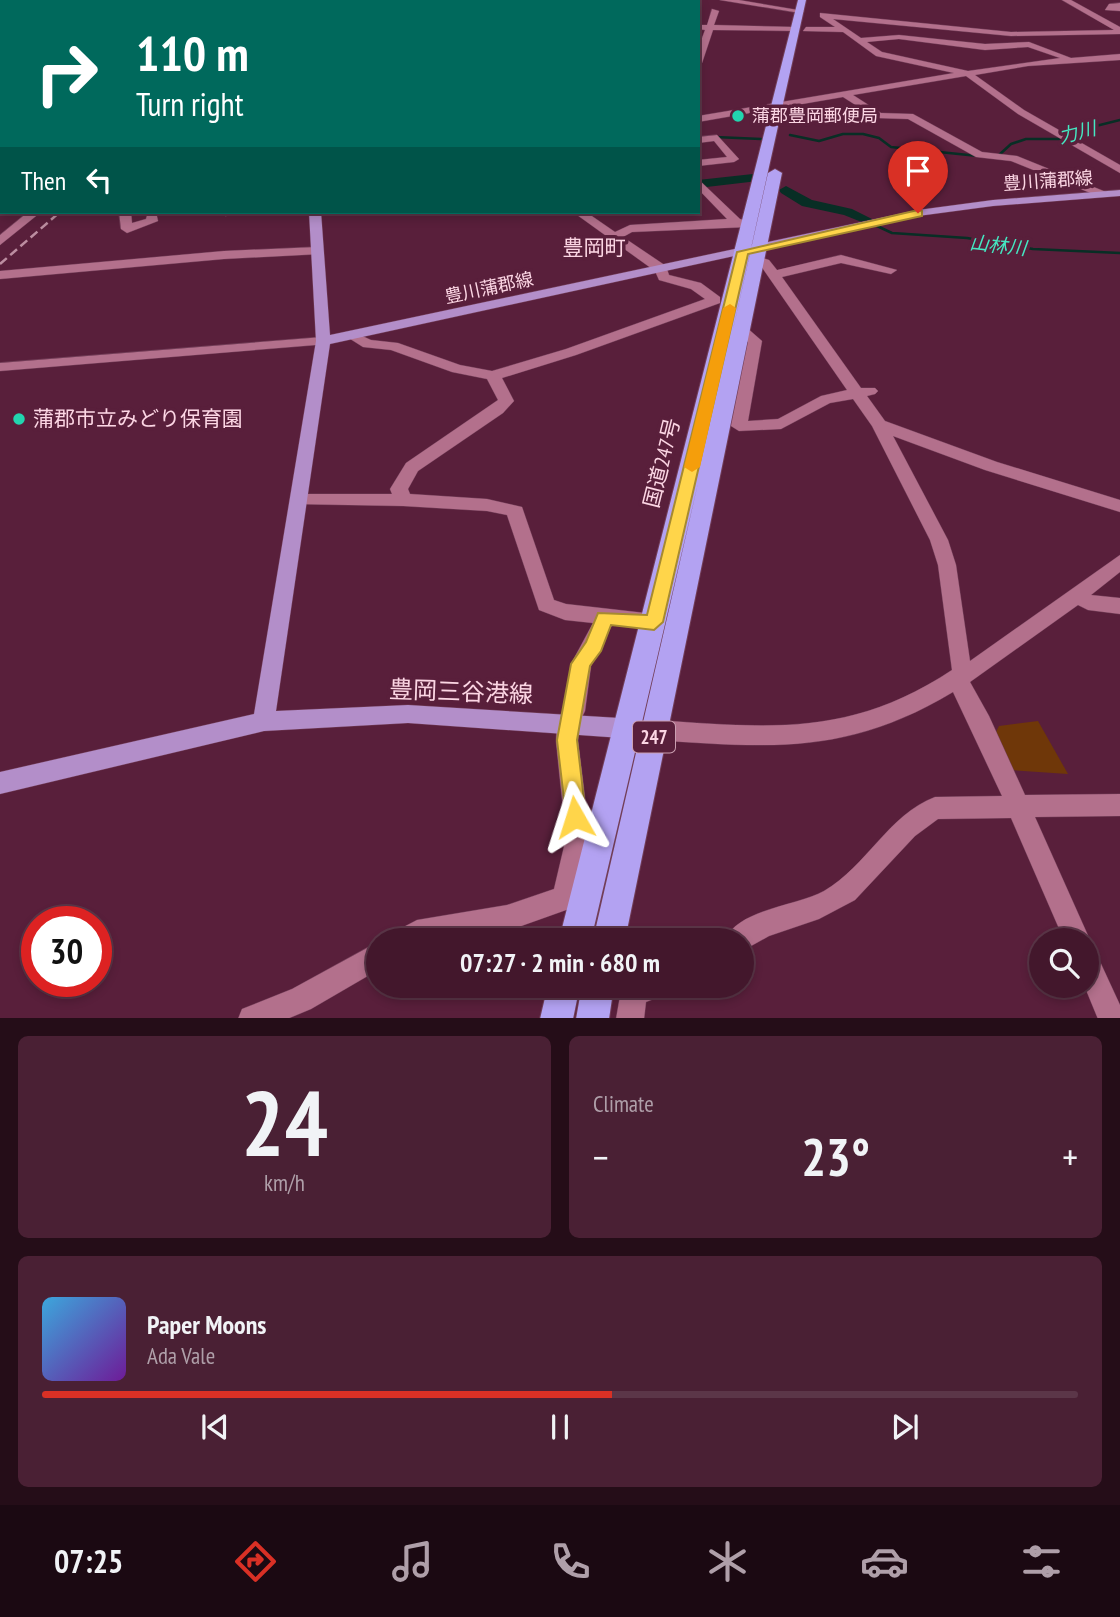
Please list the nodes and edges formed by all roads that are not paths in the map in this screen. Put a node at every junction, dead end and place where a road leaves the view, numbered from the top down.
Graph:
1 (724, 0) edge
2 (803, 0) edge
3 (1066, 0) edge
4 (745, 3) junction
5 (1120, 7) edge
6 (812, 10) edge
7 (1085, 11) junction
8 (700, 27) edge
9 (710, 27) junction
10 (800, 29) junction
11 (848, 30) junction
12 (1120, 31) edge
13 (861, 40) junction
14 (1120, 57) edge
15 (700, 58) edge
16 (1069, 59) junction
17 (967, 73) junction
18 (846, 95) junction
19 (783, 106) junction
20 (700, 119) edge
21 (700, 140) edge
22 (700, 144) edge
23 (705, 164) edge
24 (1120, 170) edge
25 (701, 187) edge
26 (1120, 193) edge
27 (1102, 194) junction
28 (716, 202) junction
29 (700, 205) edge
30 (33, 214) edge
31 (152, 214) edge
32 (315, 214) edge
33 (581, 214) edge
34 (125, 215) edge
35 (742, 224) junction
36 (614, 237) junction
37 (0, 241) edge
38 (317, 251) junction
39 (752, 253) junction
40 (661, 269) junction
41 (891, 270) dead end
42 (0, 275) edge
43 (776, 279) junction
44 (752, 281) junction
45 (741, 330) junction
46 (351, 335) junction
47 (323, 341) junction
48 (0, 367) edge
49 (493, 376) junction
50 (863, 392) junction
51 (879, 425) junction
52 (300, 500) junction
53 (403, 500) junction
54 (1120, 506) edge
55 (1120, 562) edge
56 (1077, 595) junction
57 (1120, 606) edge
58 (605, 618) junction
59 (654, 622) junction
60 (962, 674) junction
61 (264, 721) junction
62 (568, 723) junction
63 (626, 728) junction
64 (655, 730) junction
65 (0, 783) edge
66 (1120, 805) edge
67 (1016, 806) junction
68 (576, 894) junction
69 (446, 928) edge
70 (575, 928) edge
71 (612, 928) edge
72 (1072, 928) edge
73 (754, 929) edge
74 (366, 962) edge
75 (1099, 989) edge
76 (560, 998) edge
77 (596, 998) edge
78 (1120, 1017) edge
79 (251, 1018) edge
80 (555, 1018) edge
81 (592, 1018) edge
82 (1112, 1018) edge

1 - 4 street
2 - 6 highway, 国道247号 / 247
3 - 7 street
4 - 6 street
4 - 9 street
5 - 7 street
6 - 10 highway, 国道247号 / 247
6 - 11 street
6 - 12 street
7 - 12 street
8 - 9 street
9 - 10 street
9 - 15 street
10 - 11 street
10 - 19 highway, 国道247号 / 247
11 - 13 street
13 - 16 street
13 - 17 street
14 - 16 street
16 - 17 street
17 - 18 street
17 - 24 street
18 - 19 street
18 - 27 street
19 - 20 street
19 - 35 highway, 国道247号 / 247
19 - 39 highway, 国道247号 / 247
21 - 23 street
22 - 23 street
25 - 28 street
26 - 27 main road, 豊川蒲郡線
27 - 39 main road, 豊川蒲郡線
28 - 29 street
28 - 35 street
30 - 37 street
31 - 34 street
32 - 38 main road
33 - 36 street
35 - 36 street
35 - 39 highway, 国道247号 / 247
36 - 40 street
38 - 42 street
38 - 47 main road
39 - 40 main road, 豊川蒲郡線
39 - 43 street
39 - 44 highway, 国道247号 / 247
39 - 59 highway, 国道247号 / 247
40 - 46 main road, 豊川蒲郡線
40 - 49 street
41 - 43 street
43 - 44 street
43 - 50 street
44 - 45 highway, 国道247号 / 247
45 - 50 street
45 - 64 highway, 国道247号 / 247
46 - 47 main road, 豊川蒲郡線
46 - 49 street
47 - 48 street
47 - 52 main road
49 - 53 street
50 - 51 street
51 - 54 street
51 - 60 street
52 - 53 street
52 - 61 main road
53 - 58 street
55 - 56 street
56 - 57 street
56 - 60 street
58 - 59 street
58 - 62 street
59 - 63 highway, 国道247号 / 247
60 - 64 street
60 - 67 street
61 - 62 main road, 豊岡三谷港線
61 - 65 main road, 豊岡三谷港線
62 - 63 main road, 豊岡三谷港線
62 - 68 street
63 - 64 main road, 豊岡三谷港線
63 - 68 highway, 国道247号 / 247
64 - 71 highway, 国道247号 / 247
66 - 67 street
67 - 72 street
67 - 73 street
68 - 69 street
68 - 70 highway, 国道247号 / 247
74 - 79 street
75 - 82 street
76 - 80 highway
77 - 81 highway
78 - 82 street

